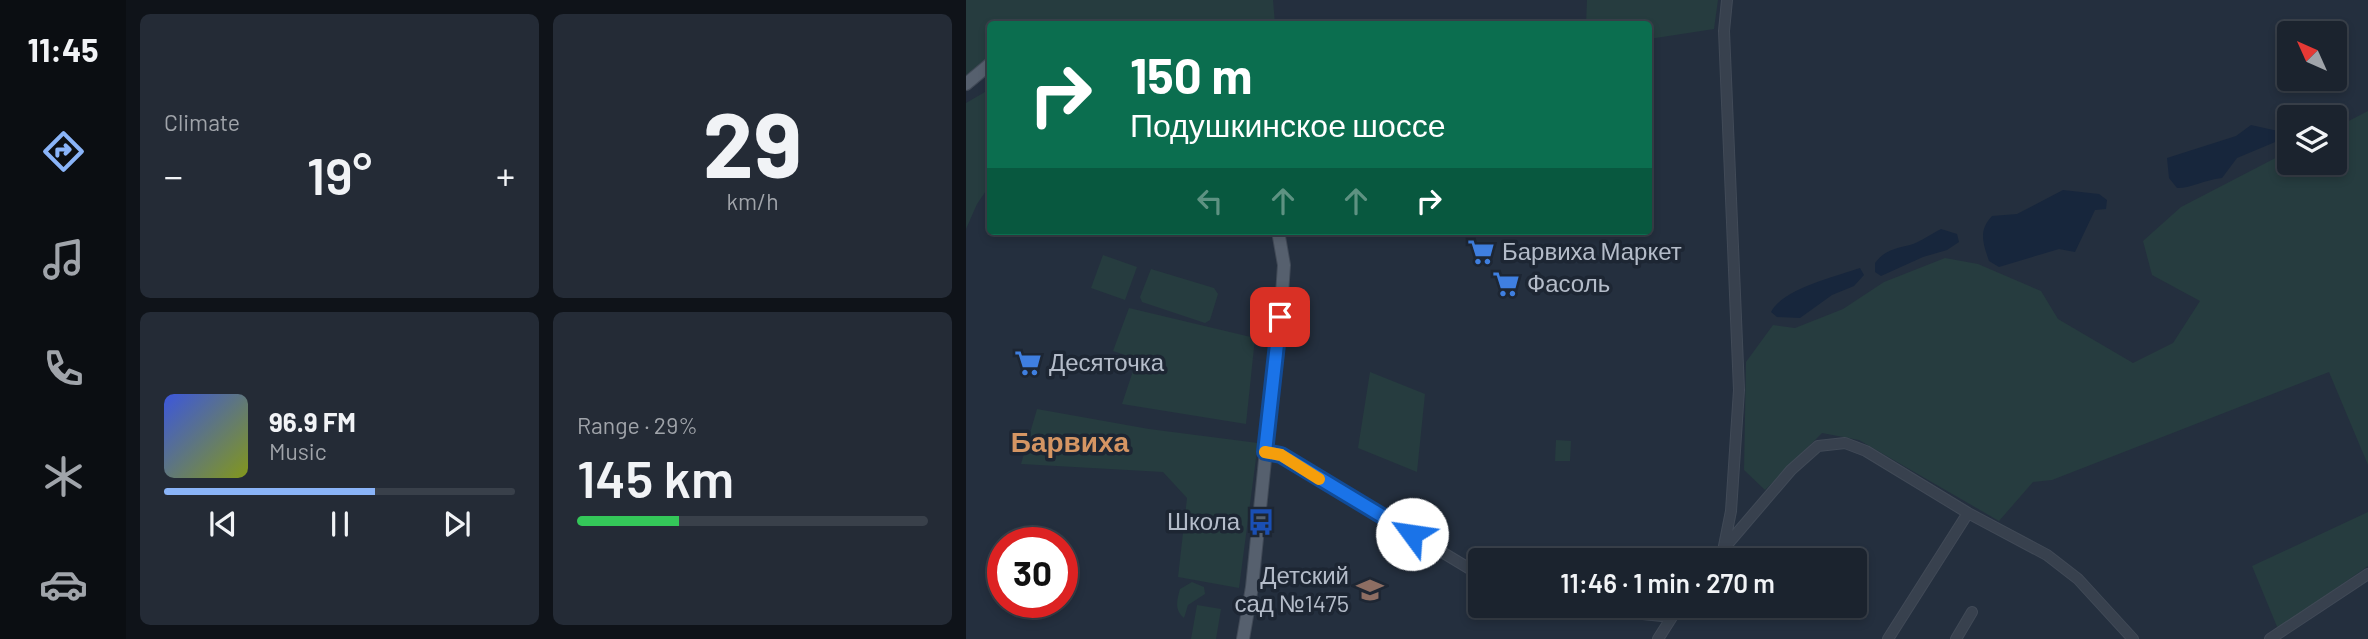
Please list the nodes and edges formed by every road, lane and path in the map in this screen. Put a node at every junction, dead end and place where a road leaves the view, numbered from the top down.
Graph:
1 (1727, 0) edge
2 (987, 66) edge
3 (966, 84) edge
4 (1279, 235) edge
5 (1265, 452) junction
6 (1968, 513) junction
7 (1724, 546) joint
8 (1468, 568) edge
9 (2368, 574) edge
10 (1972, 612) dead end
11 (1670, 618) edge
12 (1243, 639) edge
13 (1658, 639) edge
14 (1888, 639) edge
15 (1956, 639) edge
16 (2133, 639) edge
17 (2270, 639) edge

1 - 7 street
2 - 3 main road
4 - 5 main road
5 - 8 street
5 - 12 main road
6 - 7 street
6 - 14 street
6 - 16 street
9 - 17 street
10 - 15 street
11 - 13 street

